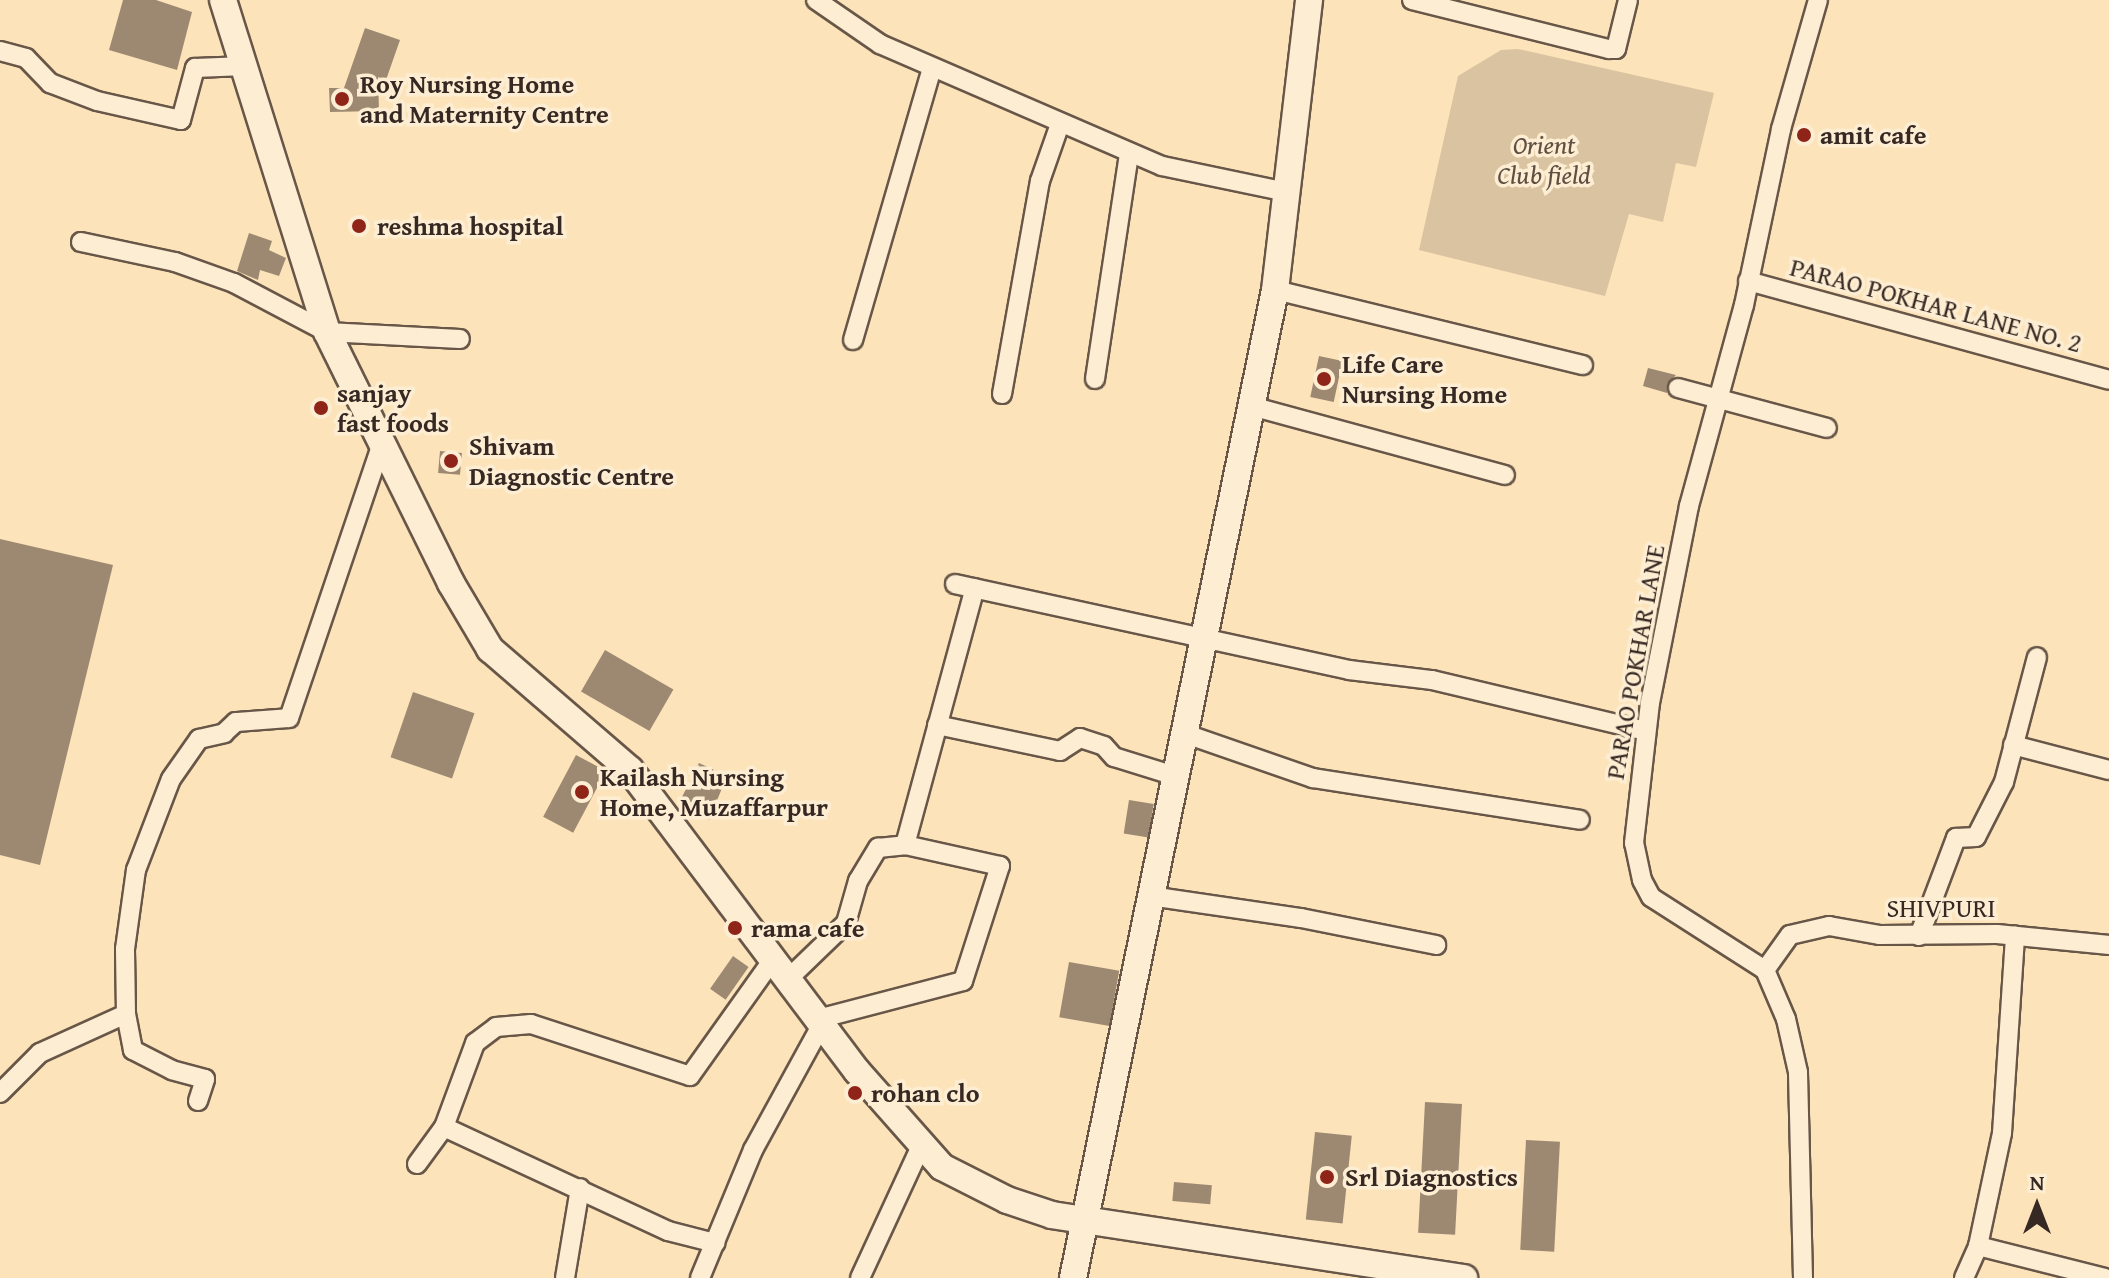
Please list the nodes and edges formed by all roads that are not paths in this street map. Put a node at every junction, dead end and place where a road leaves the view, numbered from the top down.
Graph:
1 (223, 0) edge
2 (816, 0) edge
3 (1309, 0) edge
4 (1412, 0) edge
5 (1628, 0) edge
6 (1818, 0) edge
7 (0, 51) edge
8 (245, 66) junction
9 (932, 68) junction
10 (1060, 124) junction
11 (1129, 153) junction
12 (1286, 192) junction
13 (81, 242) dead end
14 (1748, 281) junction
15 (1275, 290) junction
16 (327, 332) junction
17 (460, 339) dead end
18 (853, 340) dead end
19 (1583, 365) dead end
20 (1095, 379) dead end
21 (2109, 380) edge
22 (1678, 388) dead end
23 (1002, 394) dead end
24 (1717, 396) junction
25 (1251, 406) junction
26 (1827, 428) dead end
27 (382, 443) junction
28 (1505, 475) dead end
29 (955, 584) dead end
30 (975, 588) junction
31 (1203, 637) junction
32 (2037, 657) dead end
33 (937, 725) junction
34 (1646, 731) junction
35 (1183, 733) junction
36 (2013, 745) junction
37 (2109, 770) edge
38 (1175, 776) junction
39 (1580, 820) dead end
40 (905, 845) junction
41 (1150, 896) junction
42 (2015, 935) junction
43 (1919, 936) junction
44 (1436, 945) dead end
45 (2109, 945) edge
46 (780, 969) junction
47 (1765, 970) junction
48 (126, 1014) junction
49 (820, 1022) junction
50 (0, 1093) edge
51 (198, 1101) dead end
52 (444, 1127) junction
53 (922, 1144) junction
54 (417, 1164) dead end
55 (580, 1188) junction
56 (1084, 1220) junction
57 (715, 1243) junction
58 (1978, 1246) junction
59 (1384, 1271) edge
60 (565, 1278) edge
61 (700, 1278) edge
62 (860, 1278) edge
63 (1073, 1278) edge
64 (1464, 1278) edge
65 (1803, 1278) edge
66 (1964, 1278) edge
67 (2105, 1278) edge

1 - 8 main road
2 - 9 street
3 - 12 main road
4 - 5 street
6 - 14 street, PARAO POKHAR LANE
7 - 8 street
8 - 16 main road
9 - 10 street
9 - 18 street
10 - 11 street
10 - 23 street
11 - 12 street
11 - 20 street
12 - 15 main road
13 - 16 street
14 - 21 street, PARAO POKHAR LANE NO. 2
14 - 24 street, PARAO POKHAR LANE
15 - 19 street
15 - 25 main road
16 - 17 street
16 - 27 main road
22 - 24 street
24 - 26 street
24 - 34 street, PARAO POKHAR LANE
25 - 28 street
25 - 31 main road
27 - 46 main road
27 - 48 street
29 - 30 street
30 - 31 street
30 - 33 street
31 - 34 street
31 - 35 main road
32 - 36 street
33 - 38 street
33 - 40 street
34 - 47 street, PARAO POKHAR LANE
35 - 38 main road
35 - 39 street
36 - 37 street
36 - 43 street
38 - 41 main road
40 - 46 street
40 - 49 street
41 - 44 street
41 - 56 main road
42 - 43 street, SHIVPURI
42 - 45 street, SHIVPURI
42 - 58 street
43 - 47 street, SHIVPURI
46 - 49 main road
46 - 52 street
47 - 65 street
48 - 50 street
48 - 51 street
49 - 53 main road
49 - 57 street
52 - 54 street
52 - 55 street
53 - 56 main road
53 - 62 street
55 - 57 street
55 - 60 street
56 - 59 main road
56 - 63 main road
57 - 61 street
58 - 66 street
58 - 67 street
59 - 64 main road

